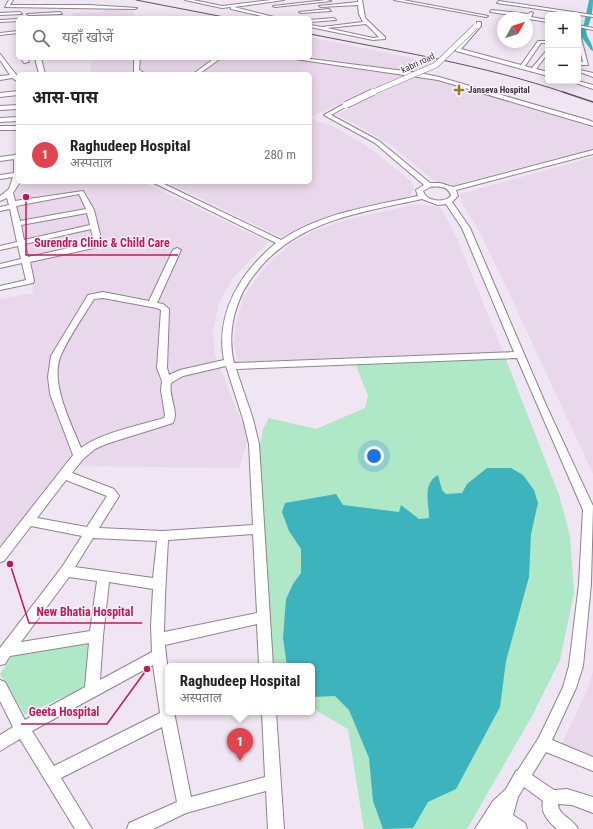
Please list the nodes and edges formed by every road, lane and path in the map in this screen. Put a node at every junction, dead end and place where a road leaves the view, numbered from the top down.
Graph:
1 (11, 0) edge
2 (30, 0) edge
3 (41, 0) edge
4 (57, 0) edge
5 (65, 0) edge
6 (187, 0) edge
7 (208, 0) edge
8 (233, 0) edge
9 (247, 0) edge
10 (282, 0) edge
11 (328, 0) edge
12 (396, 0) edge
13 (429, 0) edge
14 (217, 1) edge
15 (259, 1) edge
16 (500, 1) edge
17 (274, 2) edge
18 (90, 4) junction
19 (250, 4) junction
20 (294, 4) edge
21 (361, 4) edge
22 (110, 5) dead end
23 (239, 5) junction
24 (333, 5) junction
25 (423, 5) junction
26 (7, 6) junction
27 (29, 6) junction
28 (39, 6) junction
29 (52, 6) junction
30 (70, 6) junction
31 (228, 6) junction
32 (0, 7) edge
33 (534, 7) junction
34 (262, 8) junction
35 (243, 10) junction
36 (336, 10) junction
37 (280, 11) dead end
38 (492, 11) junction
39 (86, 12) dead end
40 (266, 12) dead end
41 (301, 12) junction
42 (505, 12) edge
43 (531, 12) edge
44 (558, 12) edge
45 (0, 14) edge
46 (533, 14) edge
47 (581, 14) edge
48 (29, 15) edge
49 (545, 15) edge
50 (136, 16) dead end
51 (268, 16) edge
52 (304, 16) edge
53 (486, 16) junction
54 (354, 17) dead end
55 (362, 17) junction
56 (340, 18) dead end
57 (533, 19) edge
58 (16, 20) edge
59 (0, 21) edge
60 (312, 21) edge
61 (545, 21) edge
62 (592, 21) edge
63 (368, 24) junction
64 (478, 25) junction
65 (312, 27) edge
66 (582, 27) edge
67 (325, 30) junction
68 (1, 33) edge
69 (16, 34) edge
70 (545, 42) edge
71 (581, 45) edge
72 (532, 53) junction
73 (545, 56) edge
74 (1, 58) edge
75 (38, 60) edge
76 (137, 60) edge
77 (215, 60) edge
78 (306, 60) edge
79 (581, 63) edge
80 (522, 66) junction
81 (8, 68) junction
82 (534, 69) junction
83 (0, 70) edge
84 (582, 71) dead end
85 (42, 72) edge
86 (138, 72) edge
87 (199, 72) edge
88 (545, 73) edge
89 (593, 75) edge
90 (0, 78) edge
91 (16, 78) edge
92 (581, 78) edge
93 (593, 82) edge
94 (581, 84) edge
95 (593, 88) edge
96 (16, 93) edge
97 (0, 95) edge
98 (16, 107) edge
99 (0, 108) edge
100 (16, 119) edge
101 (593, 119) edge
102 (0, 120) edge
103 (586, 121) junction
104 (593, 124) edge
105 (16, 128) edge
106 (0, 129) edge
107 (593, 152) edge
108 (16, 156) edge
109 (0, 159) edge
110 (16, 175) edge
111 (0, 177) edge
112 (16, 184) edge
113 (159, 184) edge
114 (428, 185) junction
115 (452, 189) junction
116 (10, 194) junction
117 (0, 196) edge
118 (422, 197) junction
119 (448, 201) junction
120 (13, 205) junction
121 (0, 209) edge
122 (90, 210) junction
123 (17, 224) junction
124 (95, 226) junction
125 (22, 243) junction
126 (281, 243) junction
127 (0, 248) edge
128 (177, 250) dead end
129 (26, 260) junction
130 (0, 266) edge
131 (0, 288) edge
132 (152, 304) junction
133 (520, 355) junction
134 (231, 364) junction
135 (167, 381) junction
136 (79, 456) junction
137 (64, 475) junction
138 (591, 511) edge
139 (29, 521) junction
140 (259, 530) junction
141 (91, 533) junction
142 (163, 536) junction
143 (0, 557) edge
144 (66, 571) junction
145 (589, 574) edge
146 (104, 577) junction
147 (159, 584) junction
148 (264, 617) junction
149 (96, 636) junction
150 (158, 640) junction
151 (4, 655) edge
152 (159, 655) junction
153 (266, 663) edge
154 (0, 686) edge
155 (92, 691) junction
156 (165, 696) edge
157 (269, 715) edge
158 (168, 717) joint
159 (22, 729) junction
160 (0, 744) edge
161 (543, 744) junction
162 (593, 764) edge
163 (52, 775) junction
164 (521, 776) junction
165 (273, 782) junction
166 (511, 794) junction
167 (552, 798) junction
168 (593, 805) edge
169 (185, 806) junction
170 (501, 823) edge
171 (84, 829) edge
172 (135, 829) edge
173 (276, 829) edge
174 (483, 829) edge
175 (519, 829) edge
176 (570, 829) edge

1 - 26 street
2 - 27 street
3 - 28 street
4 - 29 street
5 - 18 street
6 - 31 street
7 - 14 street
8 - 23 street
9 - 19 street
10 - 17 street
11 - 20 street
11 - 24 street
12 - 25 street
13 - 25 street
14 - 31 street
15 - 17 street
15 - 19 street
16 - 33 street
16 - 38 street, kabri road
17 - 20 street
17 - 34 street
17 - 37 street
18 - 22 street
18 - 30 street
18 - 39 street
18 - 50 street
19 - 23 street
20 - 24 street
20 - 41 street
21 - 24 street
21 - 36 street
21 - 55 street
23 - 31 street
24 - 36 street
25 - 53 street
26 - 27 street
26 - 32 street
27 - 28 street
27 - 48 street
28 - 29 street
29 - 30 street
30 - 48 street
31 - 35 street
33 - 43 street
33 - 44 street
34 - 35 street
34 - 40 street
35 - 51 street
36 - 41 street
38 - 42 street
38 - 53 street, kabri road
41 - 52 street
45 - 48 street
46 - 49 street
47 - 62 street
53 - 64 street, kabri road
54 - 55 street
55 - 63 street
56 - 60 street
57 - 61 street
58 - 59 street
62 - 66 street
63 - 65 street
63 - 67 street
63 - 67 street
64 - 80 street
64 - 114 street, kabri road, bridge
65 - 67 street
68 - 69 street
70 - 72 street
71 - 79 street
72 - 73 street
72 - 80 street
73 - 82 street
74 - 81 street
75 - 85 street
76 - 86 street
77 - 87 street
78 - 103 street
80 - 82 street
81 - 83 street
81 - 91 street
82 - 88 street
84 - 89 street
90 - 91 street
92 - 93 street
94 - 95 street
96 - 97 street
98 - 99 street
100 - 102 street
101 - 103 street
103 - 104 street
105 - 106 street
107 - 115 street
108 - 109 street
110 - 111 street
112 - 116 street
113 - 126 street
114 - 115 street
114 - 118 street
115 - 119 street
116 - 117 street
116 - 120 street
118 - 119 street
118 - 126 street
119 - 133 street
120 - 121 street
120 - 122 street
120 - 123 street
122 - 123 street
122 - 124 street
123 - 125 street
124 - 125 street
124 - 129 street
125 - 127 street
125 - 129 street
126 - 134 street
128 - 132 street
129 - 130 street
129 - 131 street
132 - 135 street
132 - 136 street
133 - 134 street
133 - 138 street
134 - 135 street
134 - 140 street
135 - 136 street
136 - 137 street
137 - 139 street
137 - 141 street
138 - 145 street
139 - 141 street
139 - 143 street
140 - 142 street
140 - 148 street
141 - 142 street
141 - 144 street
142 - 147 street
144 - 146 street
144 - 151 street
145 - 161 street
146 - 147 street
146 - 149 street
147 - 150 street
148 - 150 street
148 - 153 street
149 - 151 street
149 - 155 street
150 - 152 street
152 - 155 street
152 - 156 street
154 - 159 street
155 - 159 street
157 - 165 street
158 - 163 street
158 - 169 street
159 - 160 street
159 - 163 street
161 - 162 street
161 - 164 street
163 - 171 street
164 - 166 street
164 - 167 street
165 - 169 street
165 - 173 street
166 - 170 street
166 - 174 street
167 - 168 street
167 - 176 street
169 - 172 street
170 - 175 street

